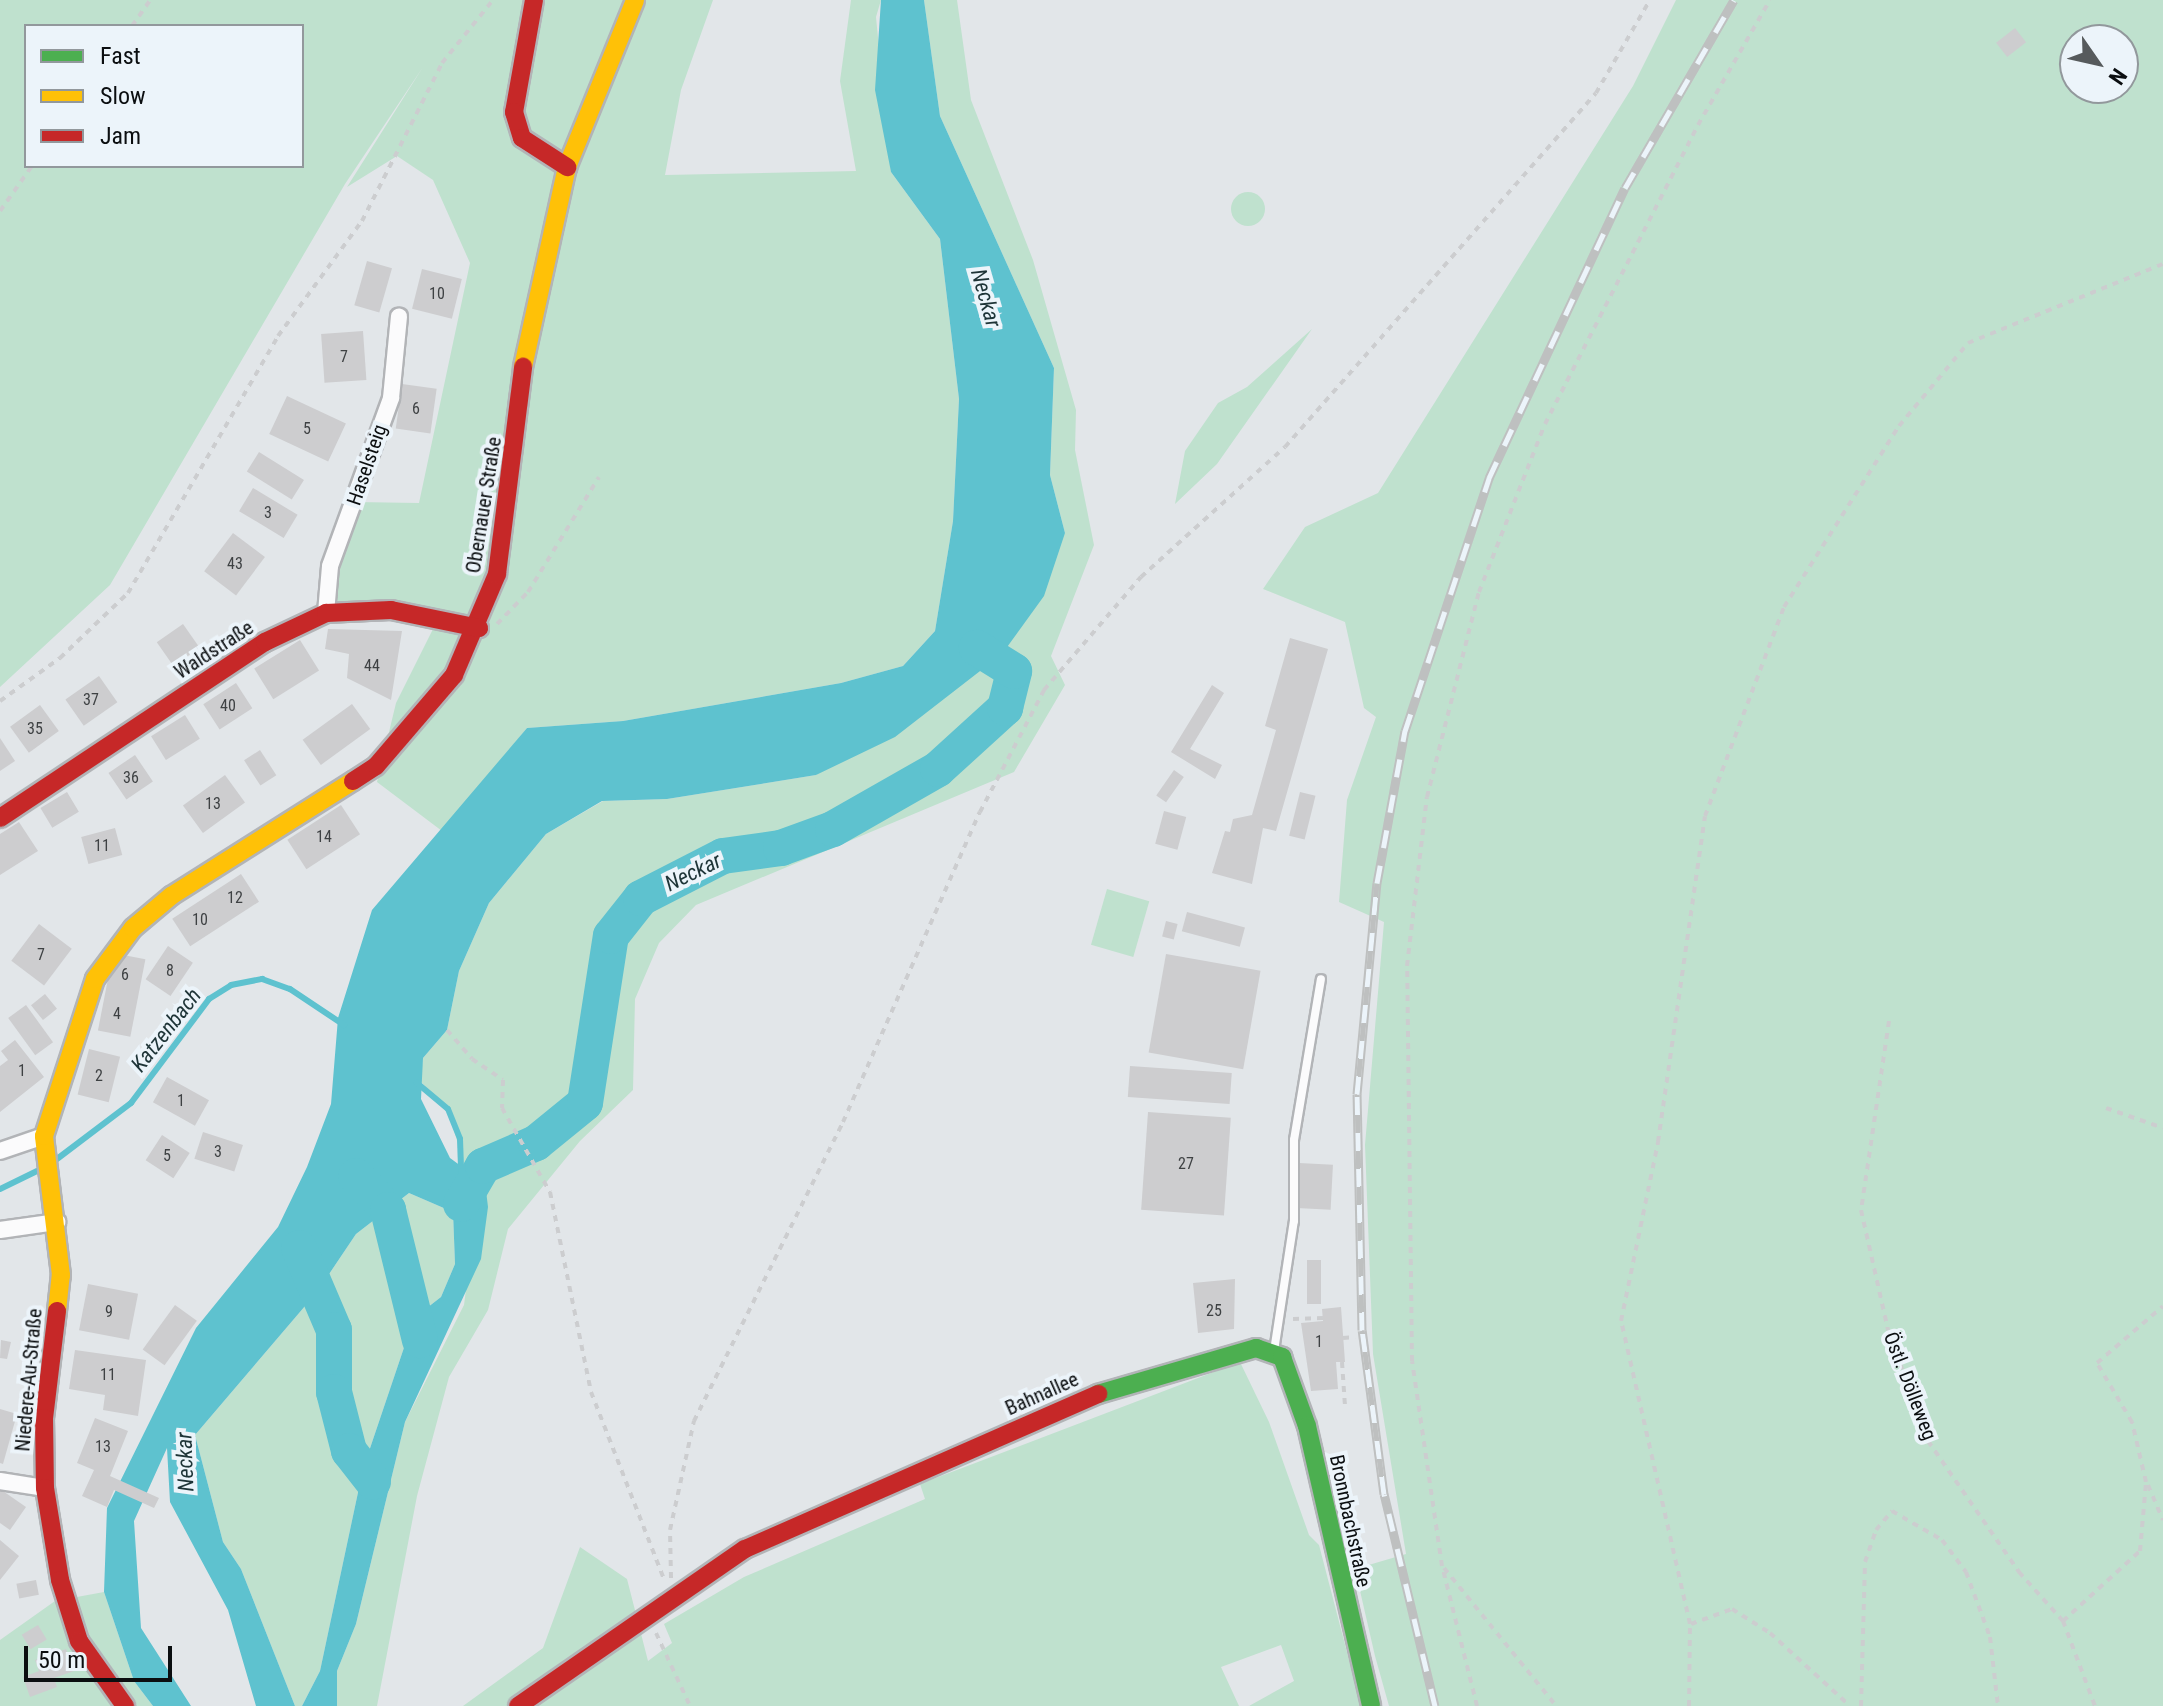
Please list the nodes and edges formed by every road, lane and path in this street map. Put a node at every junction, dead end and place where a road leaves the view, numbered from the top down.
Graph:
1 (150, 0) edge
2 (493, 0) edge
3 (534, 0) edge
4 (635, 0) edge
5 (1650, 0) edge
6 (1770, 0) edge
7 (133, 24) edge
8 (567, 167) junction
9 (31, 168) edge
10 (0, 211) edge
11 (2163, 264) edge
12 (399, 316) dead end
13 (599, 477) dead end
14 (326, 613) junction
15 (479, 628) junction
16 (0, 701) edge
17 (0, 818) edge
18 (1321, 979) dead end
19 (1889, 1021) dead end
20 (447, 1030) dead end
21 (2106, 1108) dead end
22 (2163, 1128) edge
23 (46, 1145) junction
24 (0, 1151) edge
25 (55, 1212) junction
26 (0, 1230) edge
27 (2163, 1306) edge
28 (1323, 1318) dead end
29 (1278, 1320) junction
30 (1355, 1337) dead end
31 (1343, 1338) dead end
32 (1274, 1351) junction
33 (1342, 1362) dead end
34 (1345, 1406) dead end
35 (0, 1481) edge
36 (2146, 1482) junction
37 (45, 1488) junction
38 (2163, 1520) edge
39 (1442, 1566) junction
40 (671, 1596) junction
41 (646, 1613) junction
42 (2063, 1621) junction
43 (1690, 1624) junction
44 (125, 1706) edge
45 (518, 1706) edge
46 (690, 1706) edge
47 (1371, 1706) edge
48 (1477, 1706) edge
49 (1556, 1706) edge
50 (1689, 1706) edge
51 (1850, 1706) edge
52 (1861, 1706) edge
53 (1998, 1706) edge
54 (2095, 1706) edge

1 - 7 path
2 - 16 path
3 - 8 street
4 - 8 street, Obernauer Straße
5 - 40 path
6 - 39 path
8 - 15 street, Obernauer Straße
9 - 10 path
11 - 43 path
12 - 14 street, Haselsteig
13 - 15 path
14 - 15 street, Waldstraße
14 - 17 street, Waldstraße
15 - 23 street, Obernauer Straße
18 - 29 lane
19 - 42 path, Östl. Dölleweg
20 - 40 path
21 - 22 path
23 - 24 street
23 - 25 street, Niedere-Au-Straße
25 - 26 street
25 - 37 street, Niedere-Au-Straße
27 - 36 path
28 - 29 path
29 - 32 lane
30 - 31 path
32 - 40 street, Bahnallee
32 - 47 street, Bronnbachstraße
33 - 34 path
35 - 37 street
36 - 38 path
36 - 42 path
37 - 44 street, Niedere-Au-Straße
39 - 48 path
39 - 49 path
40 - 41 street, Bahnallee
41 - 45 street, Bahnallee
41 - 46 path
42 - 54 path, Östl. Dölleweg
43 - 50 path
43 - 51 path
52 - 53 path

